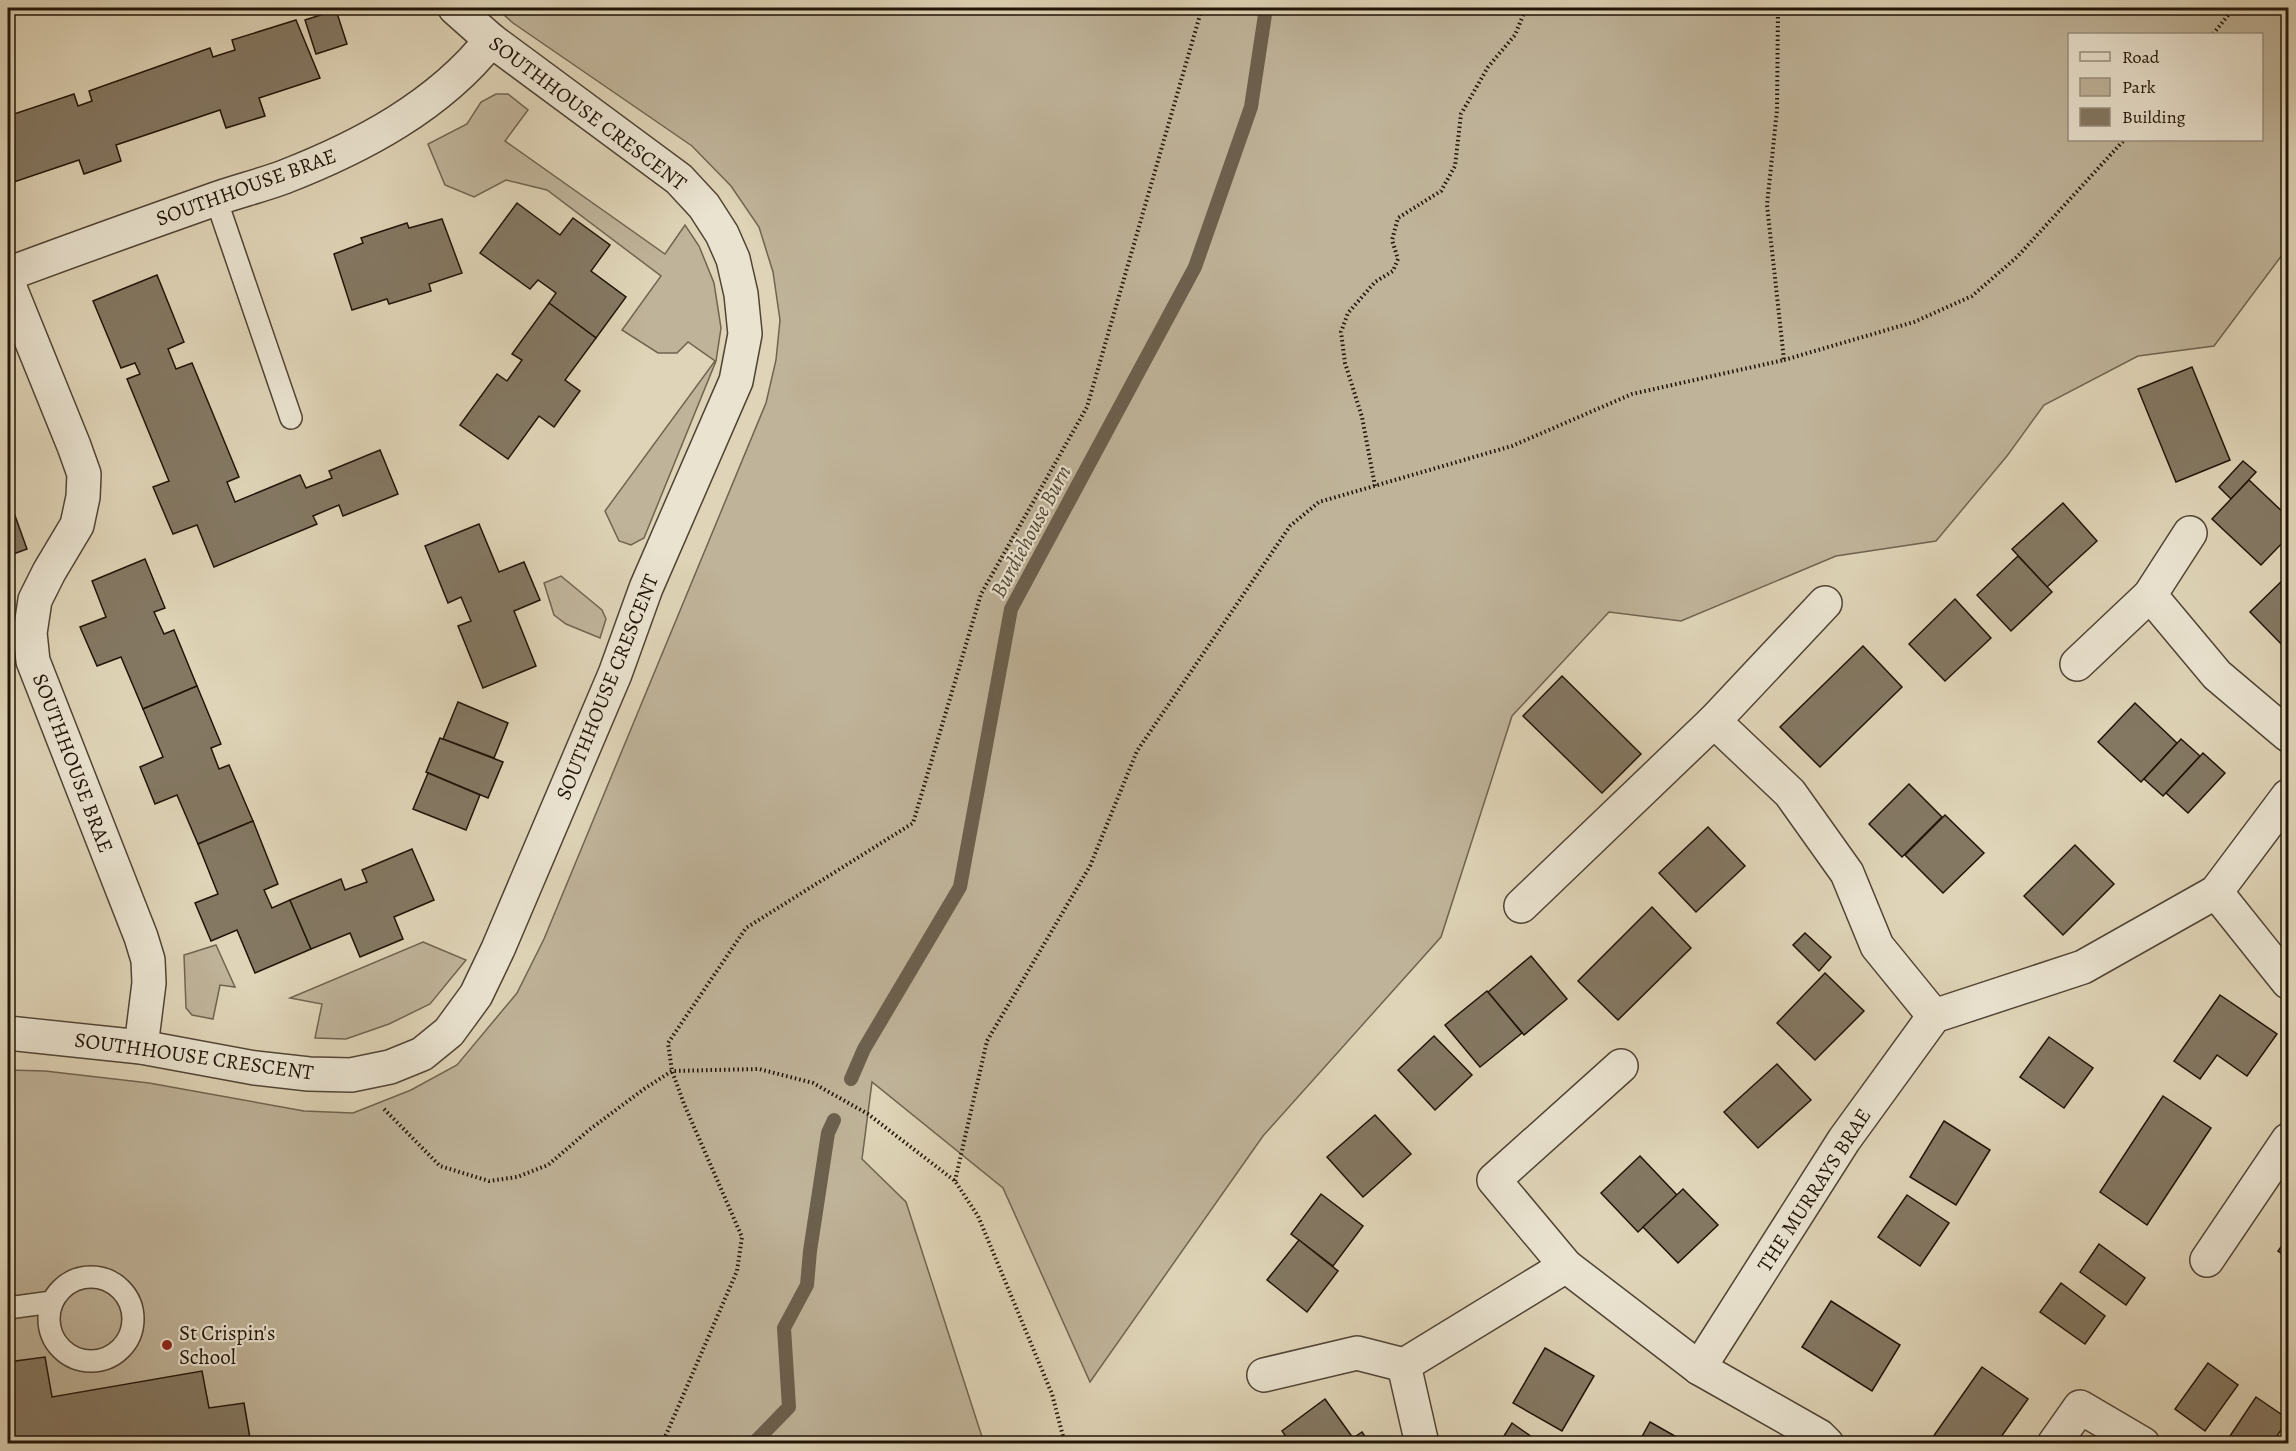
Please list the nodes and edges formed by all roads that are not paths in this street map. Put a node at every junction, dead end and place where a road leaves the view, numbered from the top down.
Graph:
1 (455, 8) edge
2 (491, 40) junction
3 (216, 199) junction
4 (8, 274) edge
5 (8, 283) edge
6 (291, 418) dead end
7 (2190, 533) dead end
8 (2150, 595) junction
9 (1825, 603) dead end
10 (2077, 664) dead end
11 (1714, 721) junction
12 (2289, 735) edge
13 (2289, 796) edge
14 (2216, 892) junction
15 (1521, 906) dead end
16 (2289, 982) edge
17 (1934, 1016) junction
18 (8, 1033) edge
19 (141, 1047) junction
20 (1621, 1066) dead end
21 (2289, 1140) edge
22 (2207, 1260) dead end
23 (1566, 1266) junction
24 (52, 1302) junction
25 (8, 1308) edge
26 (1404, 1365) junction
27 (1699, 1368) junction
28 (1264, 1375) dead end
29 (1422, 1443) edge
30 (1827, 1443) edge
31 (2054, 1443) edge
32 (2143, 1443) edge

1 - 2 street, SOUTHHOUSE CRESCENT
2 - 3 street, SOUTHHOUSE BRAE
2 - 19 street, SOUTHHOUSE CRESCENT
3 - 4 street, SOUTHHOUSE BRAE
3 - 6 lane
5 - 19 street, SOUTHHOUSE BRAE
7 - 8 street
8 - 10 street
8 - 12 street
9 - 11 street
11 - 15 street
11 - 17 street
13 - 14 street
14 - 16 street
14 - 17 street
17 - 27 street, THE MURRAYS BRAE
18 - 19 street, SOUTHHOUSE CRESCENT
20 - 23 street
21 - 22 street
23 - 26 street
23 - 27 street
24 - 24 lane
24 - 25 lane
26 - 28 street
26 - 29 street
27 - 30 street
31 - 32 street

